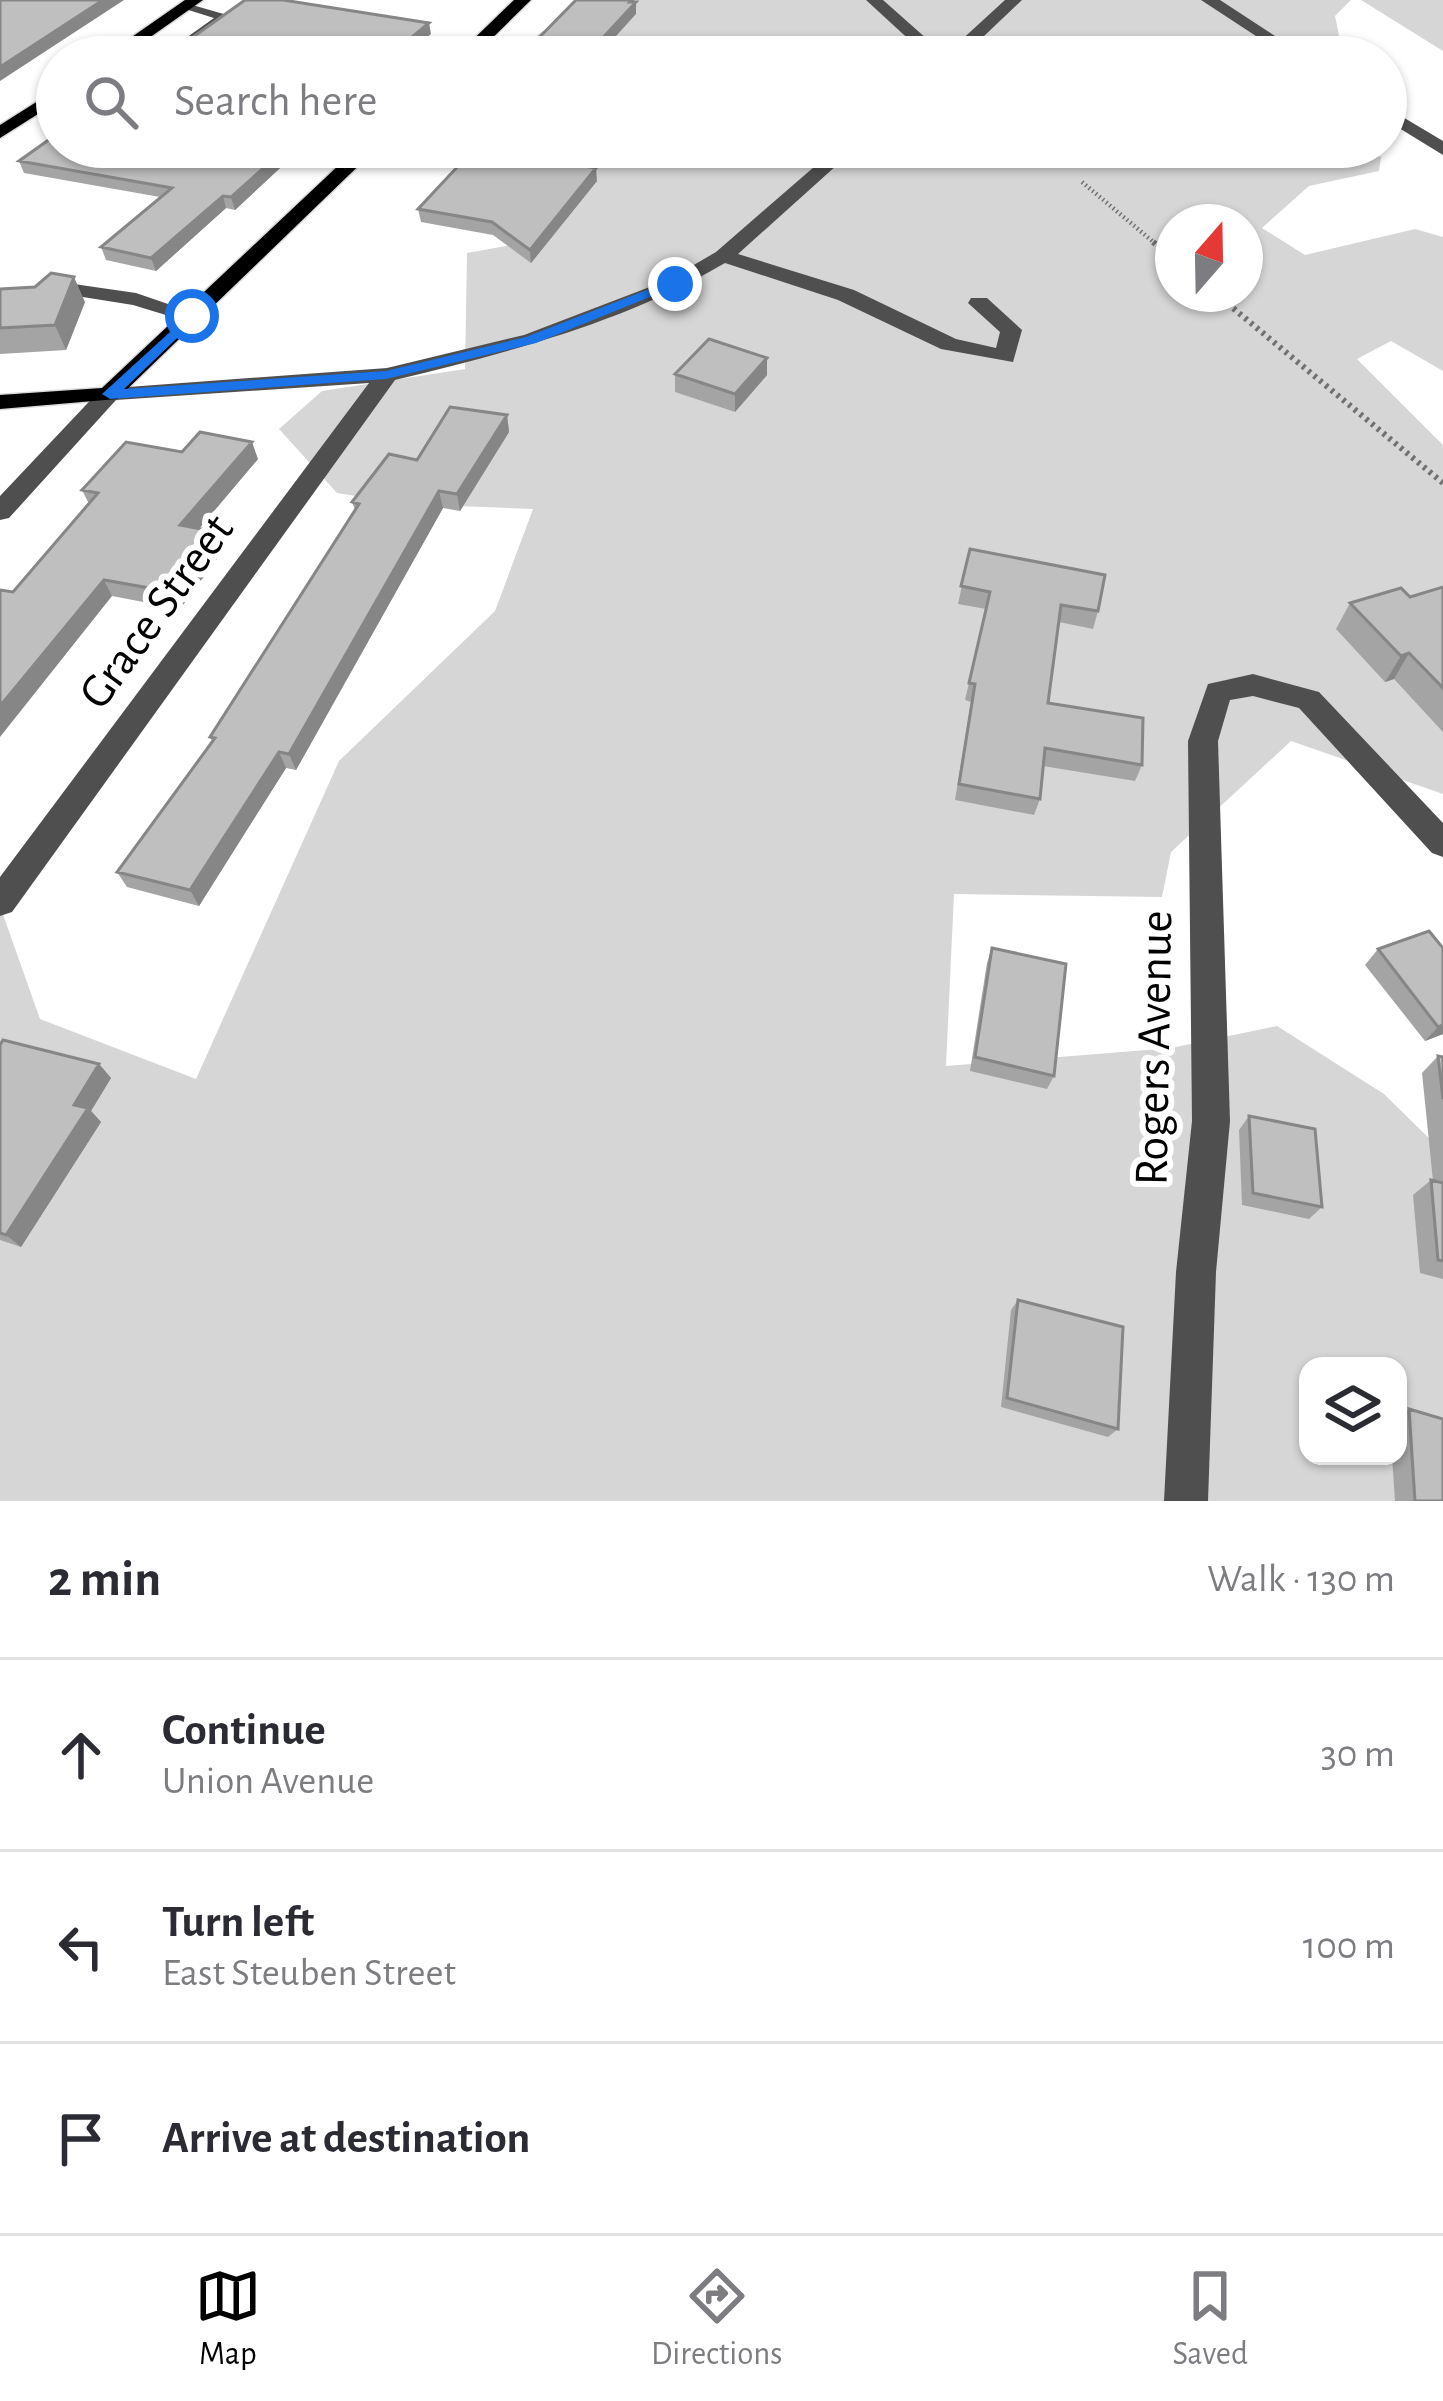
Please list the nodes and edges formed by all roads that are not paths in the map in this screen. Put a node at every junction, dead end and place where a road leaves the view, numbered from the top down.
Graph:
1 (523, 0) edge
2 (874, 0) edge
3 (1014, 0) edge
4 (1209, 0) edge
5 (191, 2) edge
6 (142, 36) edge
7 (199, 36) edge
8 (486, 36) edge
9 (914, 36) edge
10 (975, 36) edge
11 (1266, 36) edge
12 (36, 108) edge
13 (1407, 125) edge
14 (0, 133) edge
15 (1443, 149) edge
16 (347, 168) edge
17 (824, 168) edge
18 (723, 256) junction
19 (46, 286) edge
20 (979, 303) dead end
21 (192, 316) junction
22 (386, 375) junction
23 (110, 394) junction
24 (0, 402) edge
25 (0, 512) edge
26 (1443, 844) edge
27 (0, 902) edge
28 (1186, 1501) edge

1 - 8 main road
2 - 9 street
3 - 10 street
4 - 11 street
5 - 6 main road
5 - 7 street
12 - 14 main road
13 - 15 street
16 - 21 main road
17 - 18 street
18 - 20 street
18 - 22 street
19 - 21 street
21 - 23 main road
22 - 23 street
22 - 27 street, Grace Street
23 - 24 main road
23 - 25 street
26 - 28 street, Rogers Avenue

